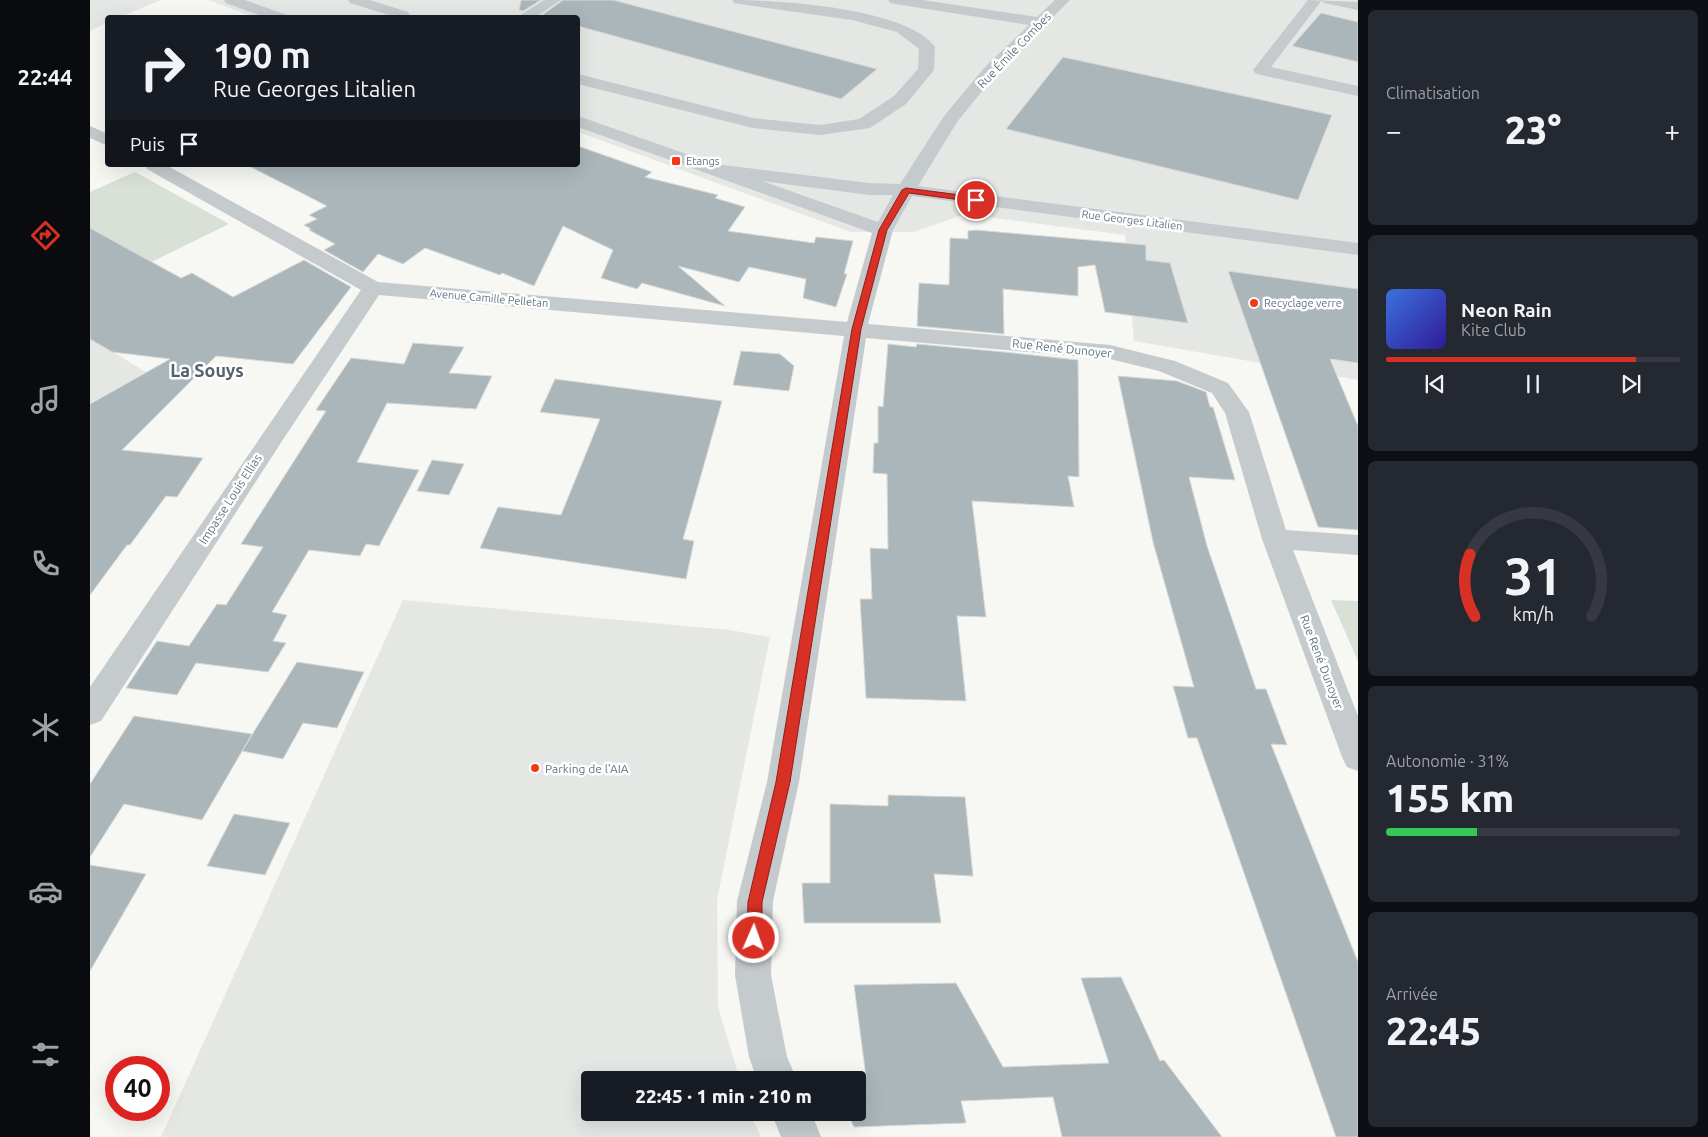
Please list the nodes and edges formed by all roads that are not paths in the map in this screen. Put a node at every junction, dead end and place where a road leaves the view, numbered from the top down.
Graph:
1 (232, 0) edge
2 (355, 0) edge
3 (554, 0) edge
4 (739, 0) edge
5 (895, 0) edge
6 (1063, 0) edge
7 (1315, 0) edge
8 (1329, 0) edge
9 (1358, 6) edge
10 (274, 15) edge
11 (403, 15) edge
12 (528, 15) edge
13 (1040, 22) junction
14 (580, 80) edge
15 (1358, 91) edge
16 (580, 122) edge
17 (90, 131) edge
18 (105, 139) edge
19 (157, 167) edge
20 (716, 169) junction
21 (906, 190) junction
22 (883, 230) junction
23 (1358, 249) edge
24 (373, 288) junction
25 (856, 329) junction
26 (1275, 539) junction
27 (1358, 545) edge
28 (90, 712) edge
29 (1358, 757) edge
30 (774, 1071) edge
31 (795, 1121) edge
32 (801, 1137) edge

1 - 10 street
2 - 11 street
3 - 12 street
4 - 14 street
5 - 13 street
6 - 13 street, Rue Émile Combes
7 - 15 street
8 - 9 street
13 - 21 street, Rue Émile Combes
16 - 20 street
17 - 18 street
19 - 24 street, Avenue Camille Pelletan
20 - 21 street, Rue Georges Litalien
20 - 22 street
21 - 22 street, Rue Émile Combes
21 - 23 street, Rue Georges Litalien
22 - 25 street, Rue Émile Combes
24 - 25 street, Avenue Camille Pelletan
24 - 28 street, Impasse Louis Ellias
25 - 26 street, Rue René Dunoyer
25 - 30 street, Rue Émile Combes
26 - 27 street
26 - 29 street, Rue René Dunoyer
31 - 32 street

